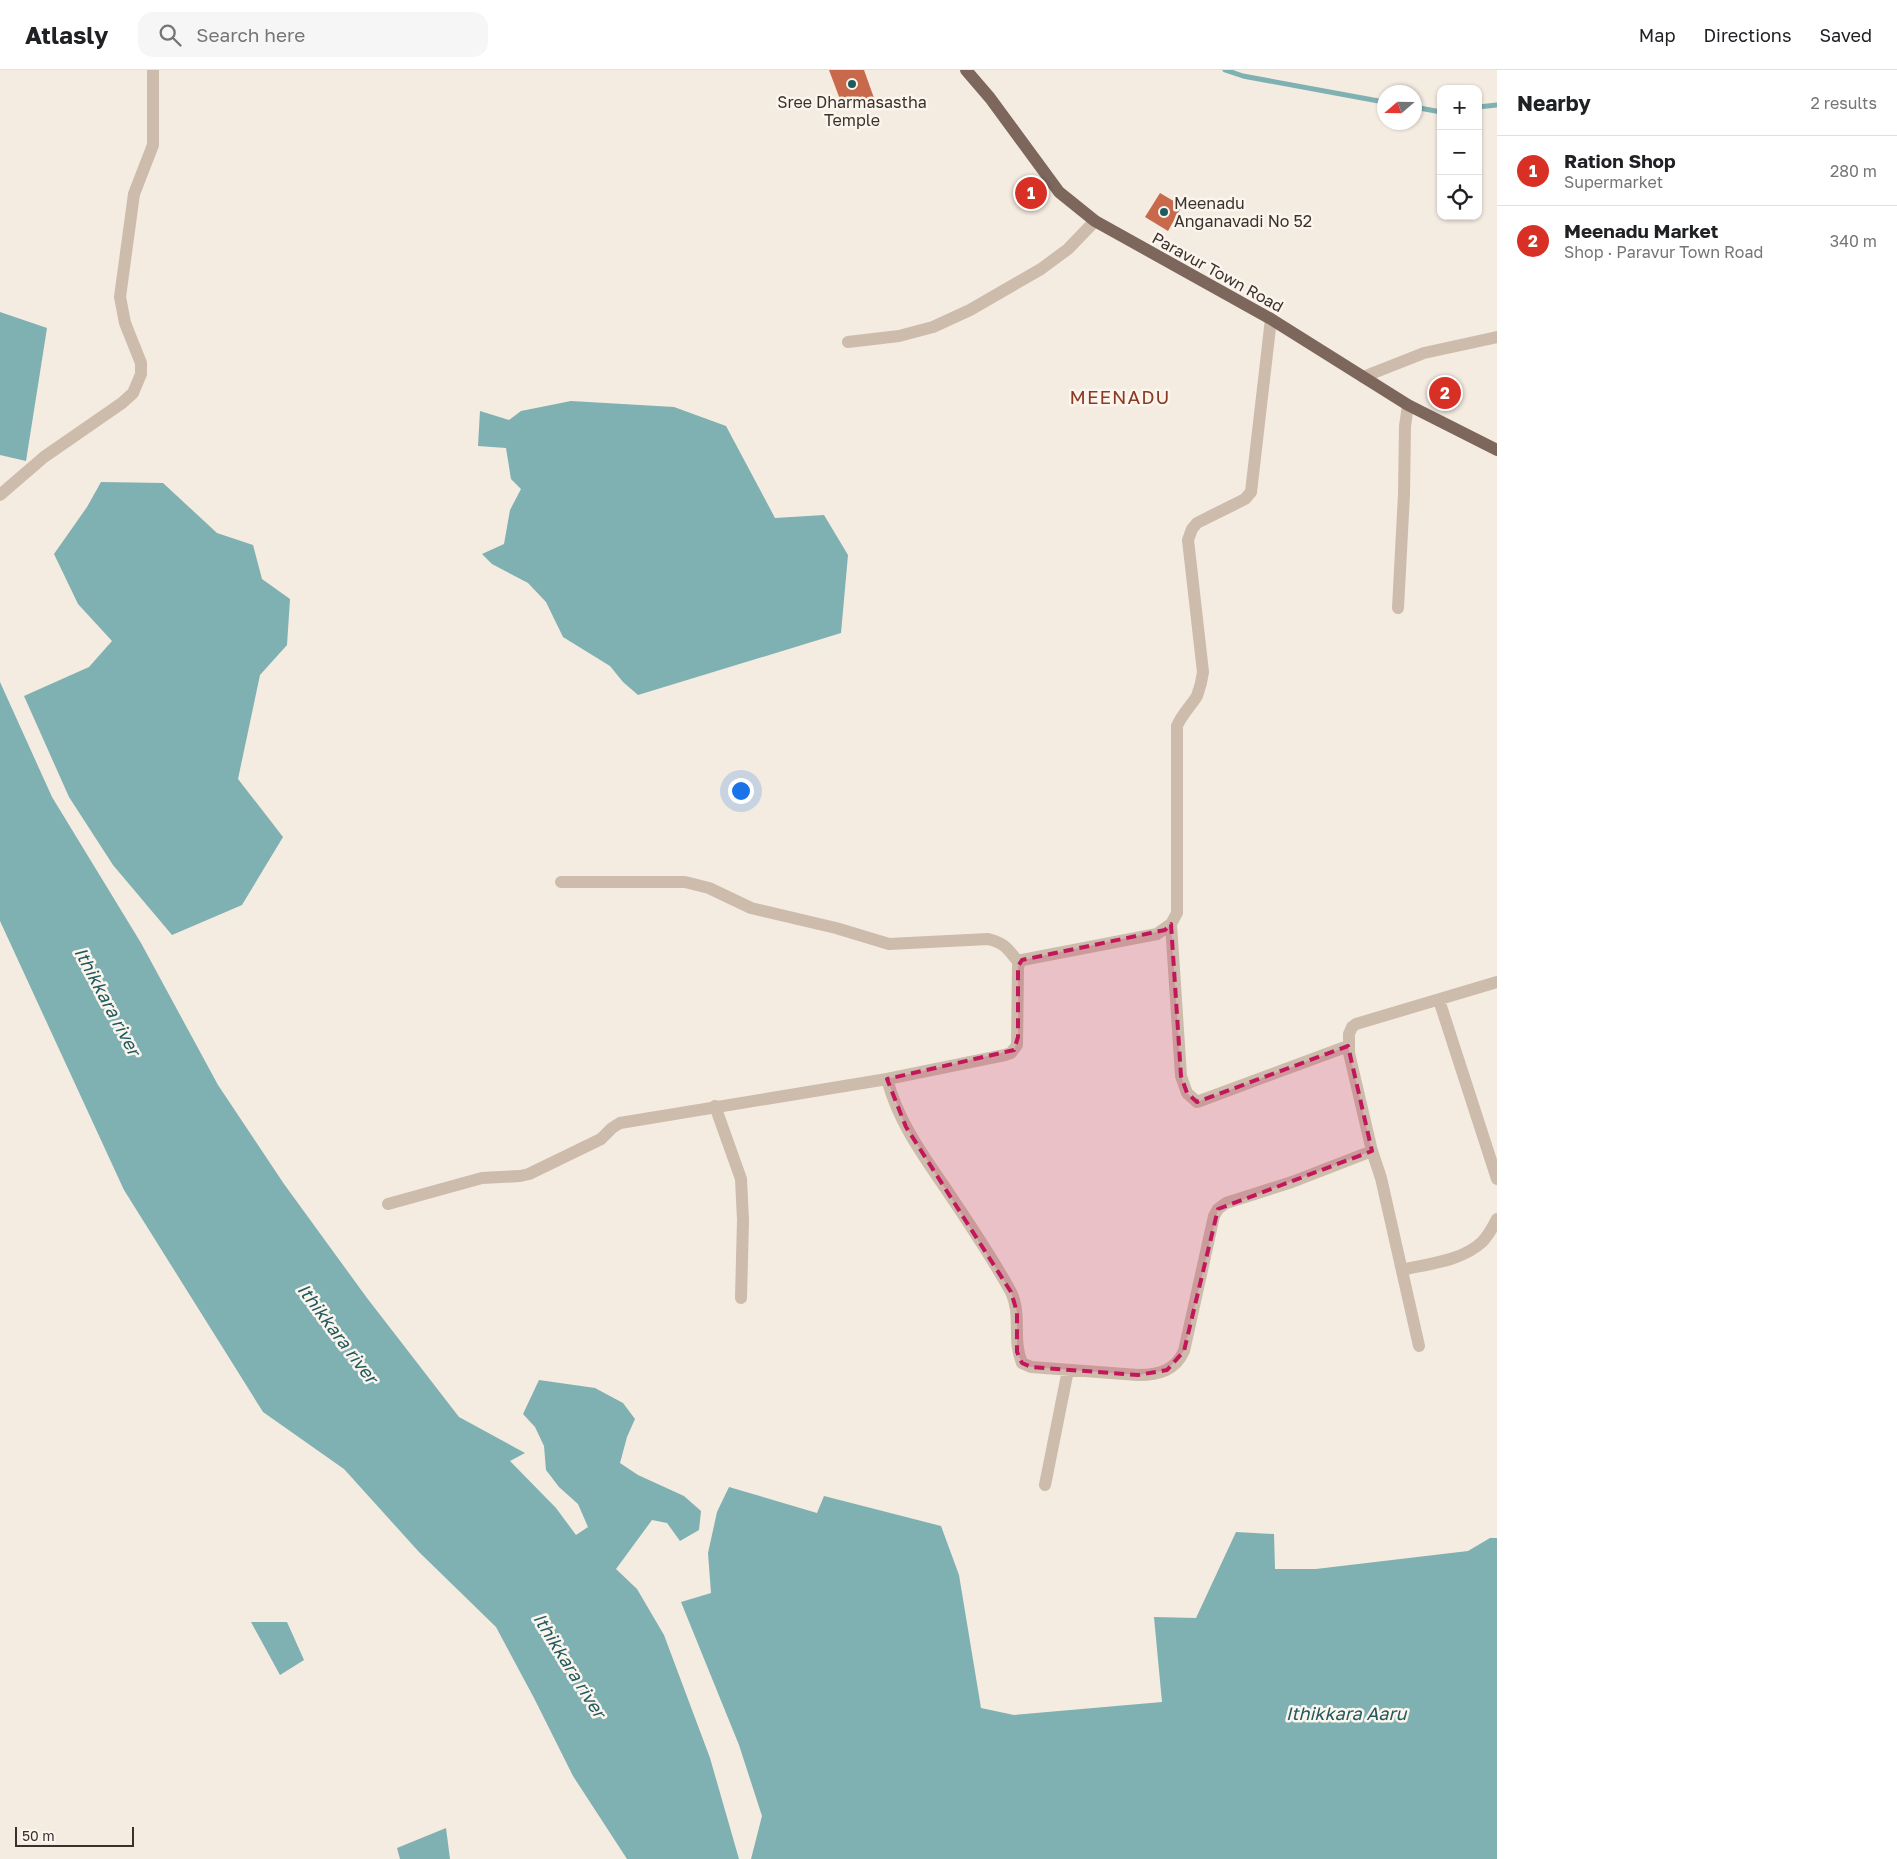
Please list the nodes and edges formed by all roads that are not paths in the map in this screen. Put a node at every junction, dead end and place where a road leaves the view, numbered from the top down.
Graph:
1 (153, 70) edge
2 (966, 70) edge
3 (1095, 221) junction
4 (1270, 319) junction
5 (1497, 337) edge
6 (848, 342) dead end
7 (1363, 377) junction
8 (1408, 406) junction
9 (1497, 450) edge
10 (0, 495) edge
11 (1398, 608) dead end
12 (561, 882) dead end
13 (1171, 924) junction
14 (1019, 963) junction
15 (1497, 982) edge
16 (1439, 1000) junction
17 (1348, 1046) junction
18 (886, 1079) junction
19 (715, 1106) junction
20 (1372, 1150) junction
21 (1497, 1179) edge
22 (388, 1204) dead end
23 (1497, 1219) edge
24 (1402, 1270) junction
25 (741, 1298) dead end
26 (1419, 1346) dead end
27 (1068, 1370) junction
28 (1044, 1485) dead end

1 - 10 street
2 - 3 main road, Paravur Town Road
3 - 4 main road, Paravur Town Road
3 - 6 street
4 - 7 main road, Paravur Town Road
4 - 13 street
5 - 7 street
7 - 8 main road, Paravur Town Road
8 - 9 main road, Paravur Town Road
8 - 11 street
12 - 14 street
13 - 14 street
13 - 17 street
14 - 18 street
15 - 16 street
16 - 17 street
16 - 21 street
17 - 20 street
18 - 19 street
18 - 27 street
19 - 22 street
19 - 25 street
20 - 24 street
20 - 27 street
23 - 24 street
24 - 26 street
27 - 28 street

